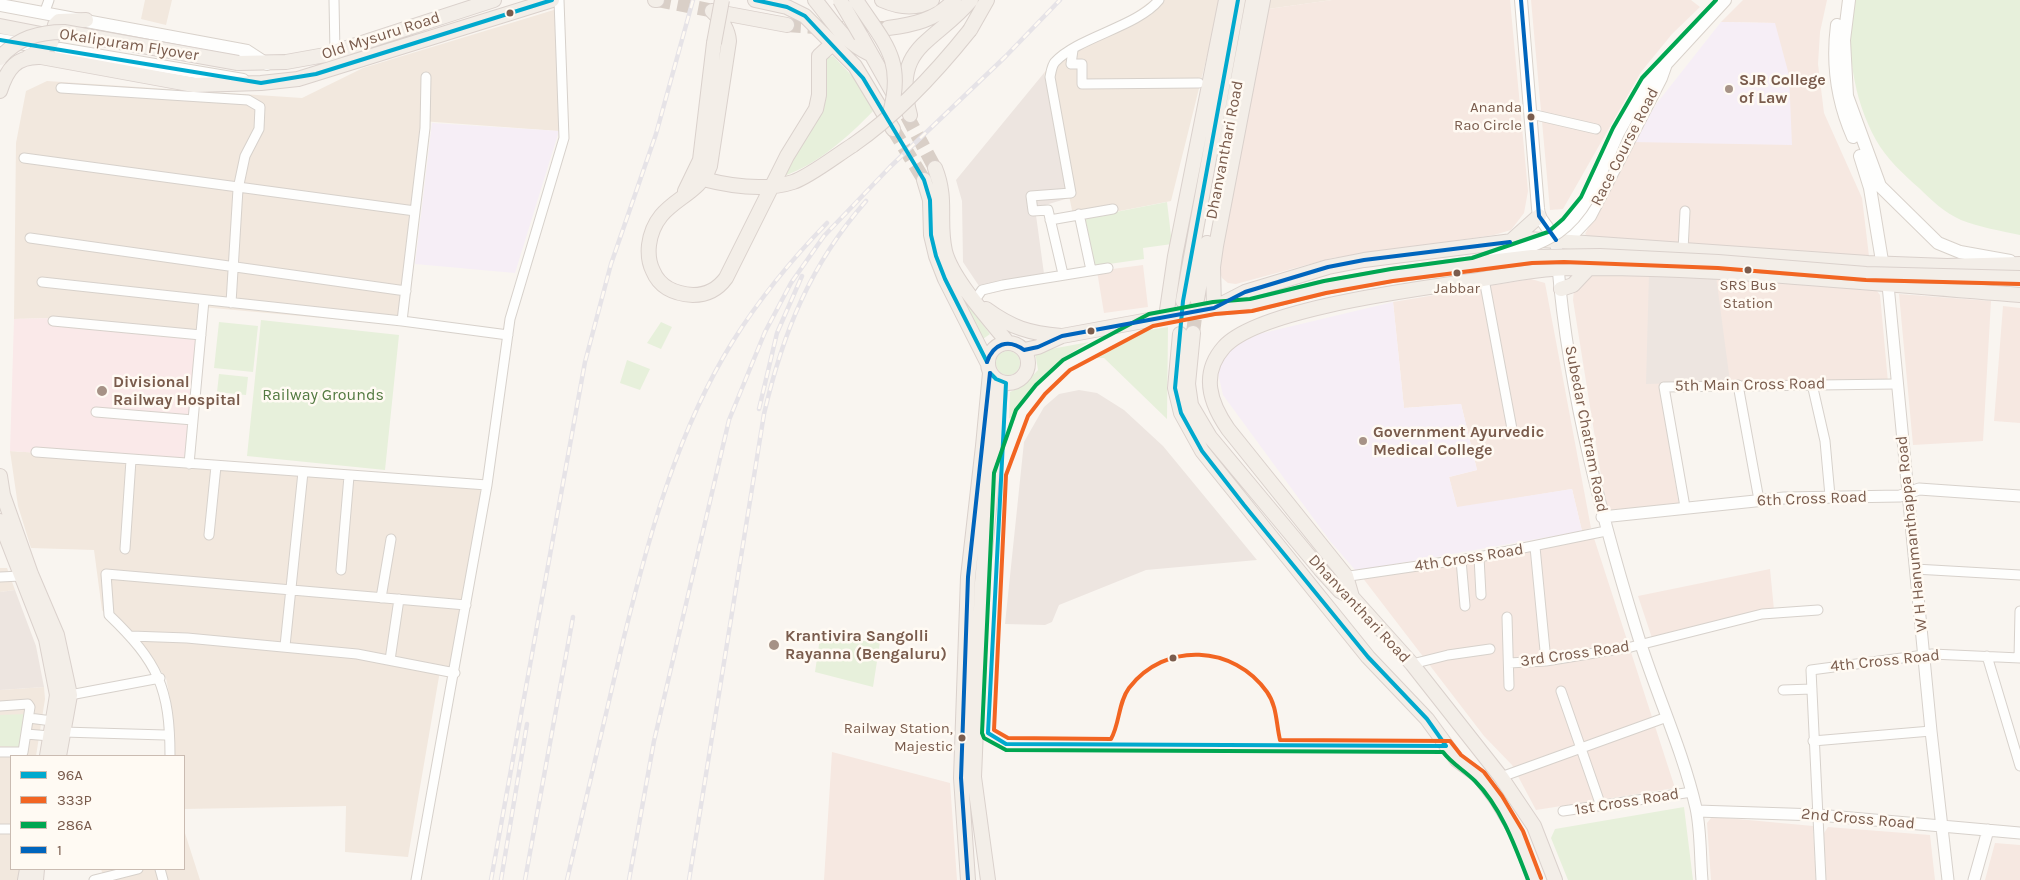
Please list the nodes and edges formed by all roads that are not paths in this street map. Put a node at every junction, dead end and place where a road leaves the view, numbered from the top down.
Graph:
1 (334, 0) edge
2 (494, 0) edge
3 (552, 0) edge
4 (559, 0) edge
5 (754, 0) edge
6 (816, 0) edge
7 (840, 0) edge
8 (856, 0) edge
9 (882, 0) edge
10 (932, 0) edge
11 (954, 0) edge
12 (971, 0) edge
13 (987, 0) edge
14 (1159, 0) edge
15 (1226, 0) edge
16 (1238, 0) edge
17 (1253, 0) edge
18 (1263, 0) edge
19 (1520, 0) edge
20 (1725, 0) edge
21 (1840, 0) edge
22 (1849, 0) edge
23 (718, 4) edge
24 (0, 5) edge
25 (47, 6) edge
26 (86, 20) junction
27 (787, 25) tunnel mouth
28 (0, 26) edge
29 (888, 28) tunnel mouth
30 (0, 40) edge
31 (832, 44) junction
32 (60, 49) dead end
33 (1073, 50) junction
34 (27, 51) junction
35 (335, 53) junction
36 (870, 54) junction
37 (0, 58) edge
38 (48, 59) junction
39 (267, 64) junction
40 (1666, 64) junction
41 (426, 77) dead end
42 (261, 83) junction
43 (1199, 83) dead end
44 (62, 88) dead end
45 (0, 91) edge
46 (890, 114) junction
47 (1531, 114) junction
48 (893, 129) tunnel mouth
49 (1596, 129) dead end
50 (24, 158) dead end
51 (935, 168) tunnel mouth
52 (700, 175) junction
53 (924, 180) tunnel mouth
54 (773, 186) junction
55 (1875, 187) junction
56 (238, 188) junction
57 (1113, 209) dead end
58 (415, 211) junction
59 (1685, 211) dead end
60 (1080, 214) junction
61 (1539, 216) junction
62 (1050, 220) junction
63 (30, 238) dead end
64 (1556, 240) junction
65 (1510, 242) junction
66 (1683, 250) junction
67 (1885, 263) junction
68 (2020, 263) edge
69 (1473, 264) junction
70 (233, 266) junction
71 (1108, 268) dead end
72 (1589, 268) junction
73 (1091, 270) junction
74 (1558, 270) junction
75 (1063, 274) junction
76 (2020, 278) edge
77 (1484, 279) junction
78 (42, 282) dead end
79 (1888, 285) junction
80 (1319, 288) junction
81 (1561, 289) junction
82 (406, 291) junction
83 (2020, 295) edge
84 (974, 298) junction
85 (204, 300) junction
86 (231, 303) junction
87 (1199, 305) junction
88 (1166, 317) junction
89 (54, 321) dead end
90 (402, 321) junction
91 (201, 334) junction
92 (508, 335) junction
93 (1239, 335) junction
94 (1062, 336) junction
95 (1008, 343) junction
96 (1024, 350) junction
97 (988, 368) junction
98 (1001, 382) junction
99 (1812, 384) junction
100 (1896, 384) junction
101 (1738, 385) junction
102 (96, 412) dead end
103 (193, 420) junction
104 (1512, 428) dead end
105 (36, 452) dead end
106 (131, 460) junction
107 (189, 464) junction
108 (216, 466) junction
109 (303, 472) junction
110 (0, 476) edge
111 (349, 476) junction
112 (487, 485) junction
113 (1908, 493) junction
114 (1830, 496) junction
115 (2020, 496) edge
116 (1759, 500) junction
117 (1685, 507) junction
118 (1602, 517) junction
119 (0, 521) edge
120 (1606, 531) junction
121 (210, 535) dead end
122 (390, 539) dead end
123 (1535, 547) junction
124 (125, 549) dead end
125 (1480, 558) junction
126 (1461, 560) junction
127 (1915, 568) junction
128 (342, 570) dead end
129 (2020, 575) edge
130 (21, 576) junction
131 (1346, 576) junction
132 (0, 577) edge
133 (1333, 583) junction
134 (291, 590) junction
135 (1481, 595) dead end
136 (1352, 597) junction
137 (382, 598) junction
138 (399, 599) junction
139 (466, 605) junction
140 (1465, 606) dead end
141 (1818, 610) dead end
142 (2020, 611) edge
143 (1507, 618) dead end
144 (131, 636) junction
145 (1641, 644) junction
146 (285, 646) junction
147 (1490, 649) dead end
148 (1924, 654) junction
149 (1987, 656) junction
150 (2019, 658) edge
151 (390, 660) junction
152 (1546, 660) junction
153 (1509, 663) junction
154 (1412, 664) junction
155 (455, 673) junction
156 (160, 678) junction
157 (1509, 686) dead end
158 (1812, 689) junction
159 (1783, 690) dead end
160 (1561, 691) dead end
161 (70, 695) junction
162 (0, 706) edge
163 (1667, 717) junction
164 (29, 718) junction
165 (52, 721) junction
166 (1931, 731) junction
167 (26, 734) junction
168 (56, 734) junction
169 (165, 735) dead end
170 (1471, 740) junction
171 (1813, 741) junction
172 (2017, 745) edge
173 (1581, 748) junction
174 (0, 752) edge
175 (1451, 753) junction
176 (47, 755) edge
177 (59, 755) edge
178 (170, 755) edge
179 (2020, 766) edge
180 (1500, 777) junction
181 (1692, 792) junction
182 (1601, 806) junction
183 (1563, 811) dead end
184 (1697, 811) junction
185 (1818, 815) junction
186 (1941, 826) junction
187 (1988, 830) junction
188 (2020, 834) edge
189 (134, 870) edge
190 (94, 880) edge
191 (416, 880) edge
192 (968, 880) edge
193 (988, 880) edge
194 (1534, 880) edge
195 (1555, 880) edge
196 (1702, 880) edge
197 (1821, 880) edge
198 (1948, 880) edge
199 (1974, 880) edge

1 - 35 street
2 - 35 main road, Old Mysuru Road
3 - 42 main road, Old Mysuru Road
4 - 92 street
5 - 31 main road
6 - 36 main road
7 - 36 main road, bridge
8 - 46 main road, bridge
9 - 10 main road
11 - 29 main road
12 - 36 main road
13 - 46 main road, bridge
14 - 33 street
15 - 88 main road
16 - 87 main road, Dhanvanthari Road
17 - 87 main road, Dhanvanthari Road
18 - 87 main road
19 - 47 main road
20 - 40 main road, Race Course Road
21 - 55 main road
22 - 55 main road
23 - 27 main road
23 - 52 main road, bridge
24 - 25 main road
25 - 26 main road
26 - 38 main road
26 - 39 main road
28 - 34 main road
30 - 34 main road
31 - 48 main road
31 - 54 main road
32 - 42 main road
33 - 43 street
33 - 62 street
34 - 38 main road, Old Mysuru Road
34 - 45 main road
35 - 39 main road, Old Mysuru Road
37 - 39 main road, Okalipuram Flyover, bridge
38 - 42 main road, Old Mysuru Road
40 - 64 main road, Race Course Road
40 - 69 main road, bridge
41 - 58 street
44 - 56 street
46 - 54 main road, bridge
47 - 49 street
47 - 61 main road
50 - 56 street
51 - 84 main road
52 - 54 main road
52 - 54 main road
53 - 97 main road
55 - 67 main road, W H Hanumanthappa Road
55 - 68 main road
56 - 58 street
56 - 70 street
57 - 60 street
58 - 82 street
59 - 66 street
60 - 62 street
60 - 73 street
61 - 64 main road
61 - 65 main road
62 - 75 street
63 - 70 street
64 - 65 main road
64 - 66 main road
64 - 74 street, Subedar Chatram Road
65 - 87 main road
66 - 67 main road
67 - 68 main road
67 - 79 main road, W H Hanumanthappa Road
69 - 76 main road, bridge
69 - 80 main road
70 - 82 street
70 - 86 street
71 - 73 street
72 - 74 main road
72 - 79 main road
72 - 81 main road
73 - 75 street
74 - 77 main road
74 - 81 street, Subedar Chatram Road
75 - 84 street
77 - 93 main road
77 - 104 street
78 - 85 street
79 - 83 main road
79 - 100 street, W H Hanumanthappa Road
80 - 87 main road
80 - 93 main road
81 - 118 street, Subedar Chatram Road
82 - 90 street
84 - 94 main road
84 - 95 main road
85 - 86 street
85 - 91 street
86 - 90 street
87 - 88 main road
88 - 94 main road
89 - 91 street
90 - 92 street
91 - 103 street
92 - 112 street
93 - 131 main road
94 - 96 main road
95 - 96 main road
95 - 97 main road
96 - 98 main road
97 - 98 main road
97 - 192 main road
98 - 193 main road
99 - 100 street, 5th Main Cross Road
99 - 101 street, 5th Main Cross Road
99 - 114 street
100 - 113 street, W H Hanumanthappa Road
101 - 116 street
101 - 117 street, 5th Main Cross Road
102 - 103 street
103 - 107 street
105 - 106 street
106 - 107 street
106 - 124 street
107 - 108 street
108 - 109 street
108 - 121 street
109 - 111 street
109 - 134 street
110 - 161 main road
111 - 112 street
111 - 128 street
112 - 139 street
113 - 114 street, 6th Cross Road
113 - 115 street, 6th Cross Road
113 - 127 street, W H Hanumanthappa Road
114 - 116 street, 6th Cross Road
116 - 117 street, 6th Cross Road
117 - 118 street, 6th Cross Road
118 - 120 street, Subedar Chatram Road
119 - 130 main road
120 - 123 street, 4th Cross Road
120 - 145 street, Subedar Chatram Road
122 - 137 street
123 - 125 street, 4th Cross Road
123 - 152 street
125 - 126 street, 4th Cross Road
125 - 135 street
126 - 131 street, 4th Cross Road
126 - 140 street
127 - 129 street
127 - 148 street, W H Hanumanthappa Road
130 - 132 street
130 - 165 main road
131 - 133 street, 4th Cross Road
131 - 136 main road
133 - 136 main road, Dhanvanthari Road
133 - 175 main road, Dhanvanthari Road
134 - 137 street
134 - 144 street
134 - 146 street
136 - 154 main road, Dhanvanthari Road
137 - 138 street
138 - 139 street
138 - 151 street
139 - 155 street
141 - 145 street, 3rd Cross Road
142 - 150 street
143 - 153 street
144 - 146 street
144 - 156 street
145 - 152 street, 3rd Cross Road
145 - 163 street, Subedar Chatram Road
146 - 151 street
147 - 154 street
148 - 149 street, 4th Cross Road
148 - 158 street, 4th Cross Road
148 - 166 street, W H Hanumanthappa Road
149 - 150 street, 4th Cross Road
149 - 172 street
151 - 155 street
152 - 153 street, 3rd Cross Road
153 - 157 street
154 - 170 main road, Dhanvanthari Road
155 - 191 street
156 - 161 street
156 - 178 street
158 - 159 street
158 - 171 street
160 - 173 street
161 - 168 main road
162 - 164 street
163 - 173 street
163 - 181 street, Subedar Chatram Road
164 - 165 street
164 - 167 street
165 - 168 main road
166 - 171 street
166 - 186 street, W H Hanumanthappa Road
167 - 168 street
167 - 174 street
168 - 169 street
168 - 176 main road
168 - 177 main road
170 - 175 main road
170 - 180 main road, Dhanvanthari Road
171 - 185 street
172 - 179 street
173 - 180 street
173 - 182 street
175 - 194 main road, Dhanvanthari Road
180 - 195 main road, Dhanvanthari Road
181 - 182 street, 1st Cross Road
181 - 184 street, Subedar Chatram Road
182 - 183 street, 1st Cross Road
184 - 185 street, 2nd Cross Road
184 - 196 street, Subedar Chatram Road
185 - 186 street, 2nd Cross Road
185 - 197 street
186 - 187 street, 2nd Cross Road
186 - 198 street, W H Hanumanthappa Road
187 - 188 street, 2nd Cross Road
187 - 199 street
189 - 190 street

